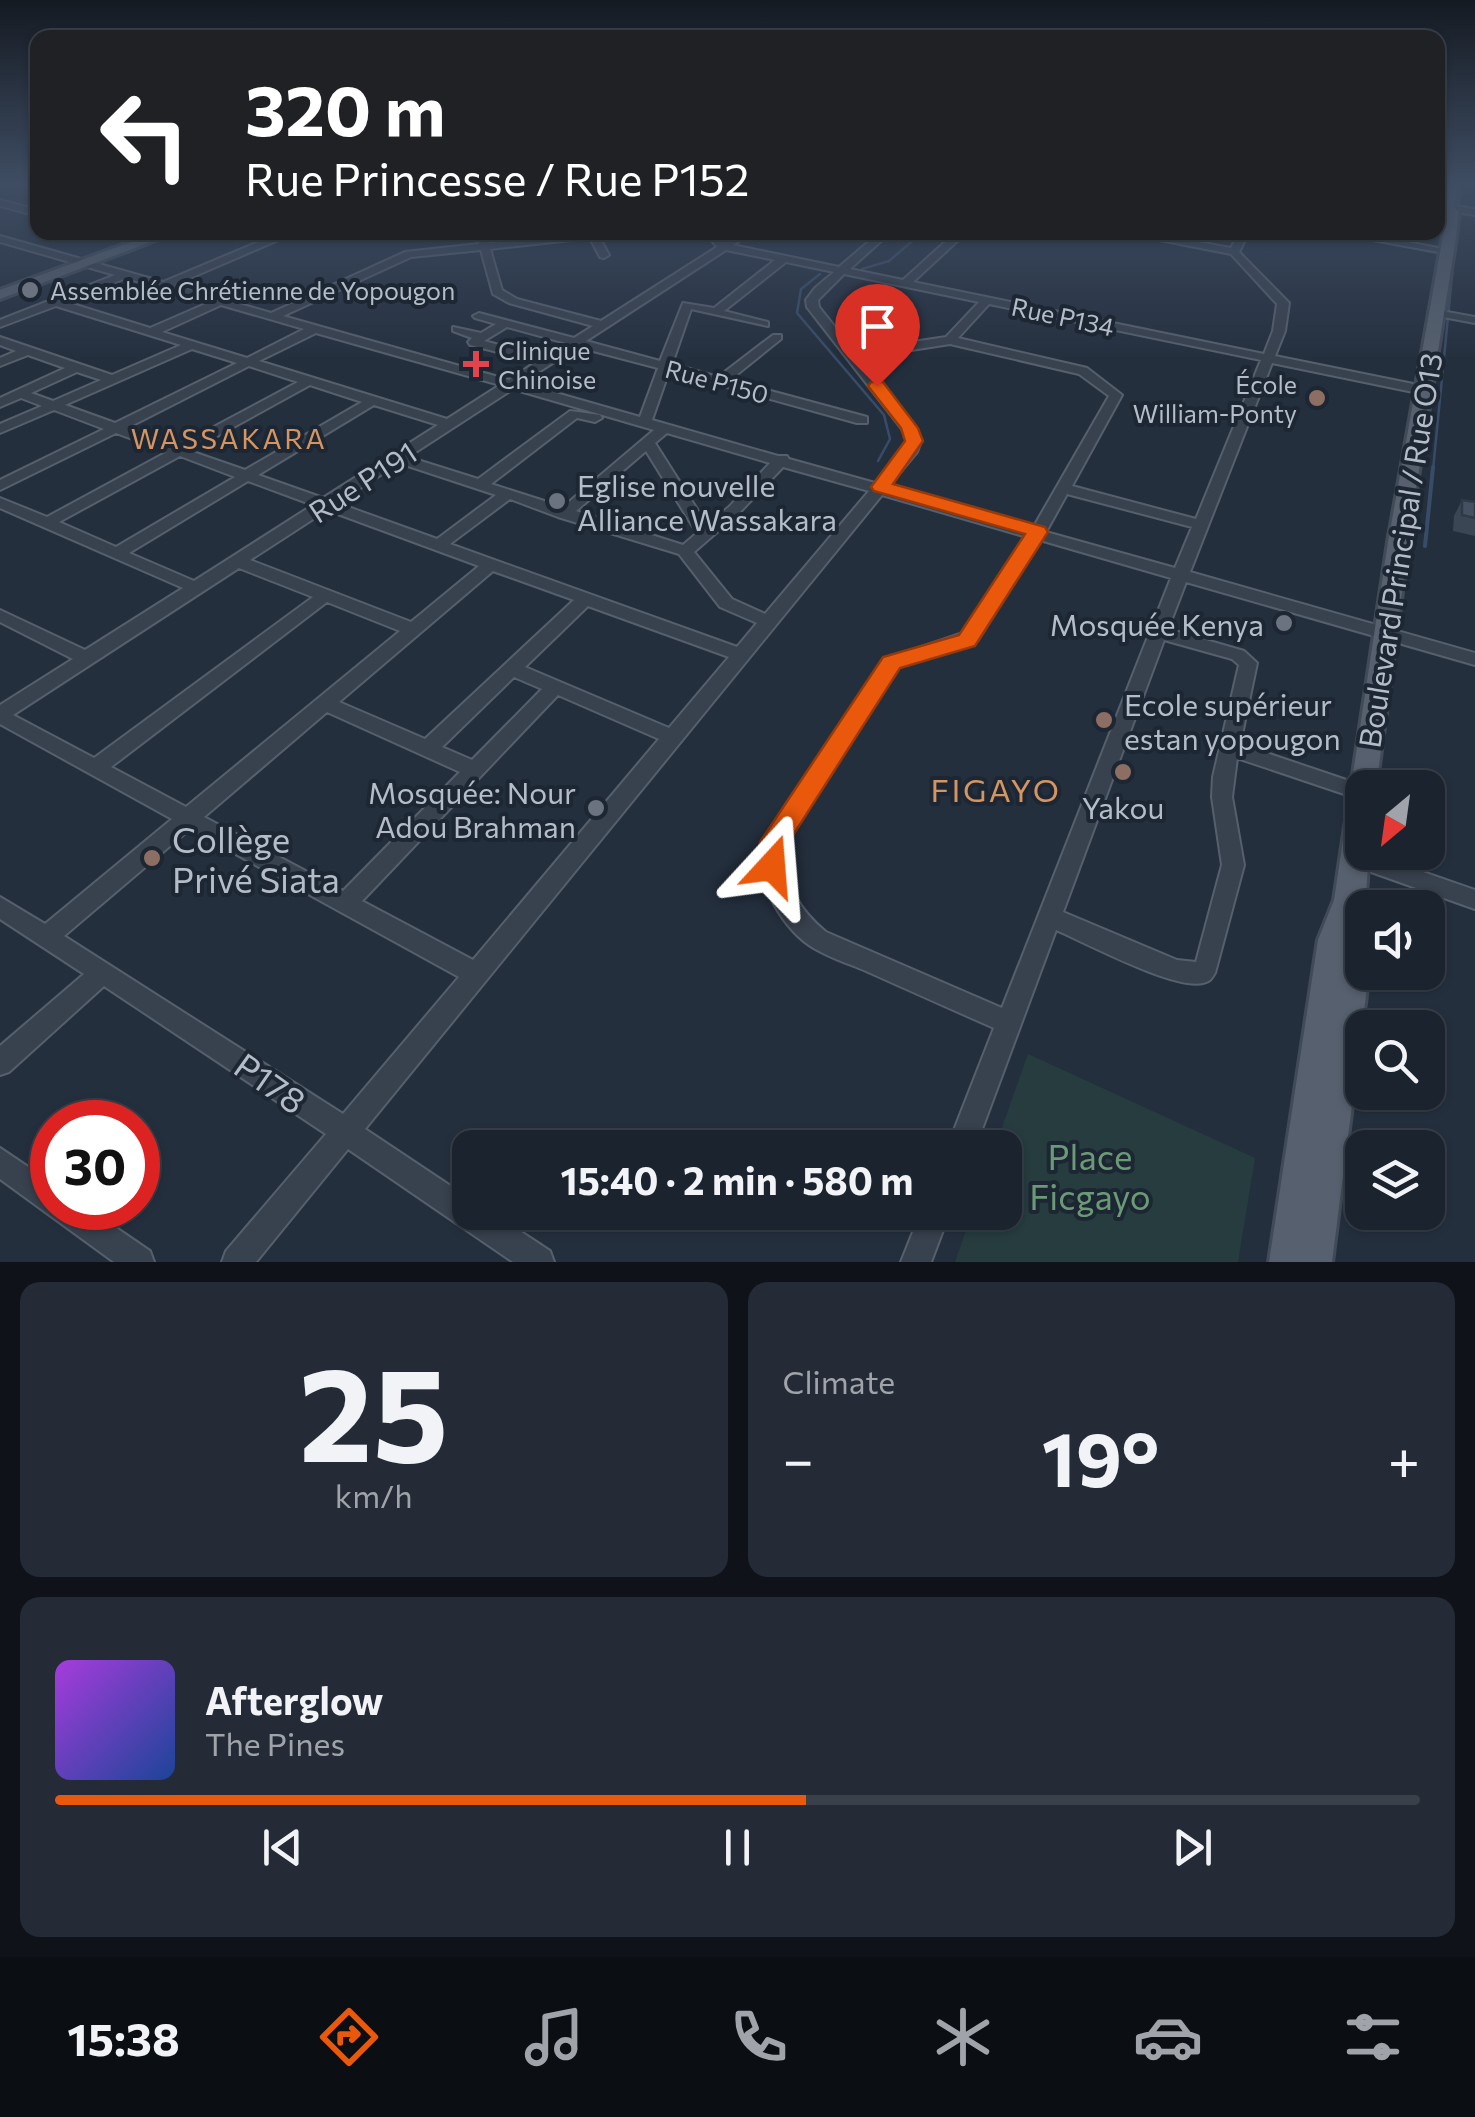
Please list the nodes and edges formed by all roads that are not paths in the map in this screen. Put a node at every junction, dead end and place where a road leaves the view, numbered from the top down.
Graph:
1 (17, 243) edge
2 (141, 243) edge
3 (266, 243) edge
4 (483, 243) edge
5 (515, 243) edge
6 (597, 243) edge
7 (719, 243) edge
8 (728, 243) edge
9 (873, 243) edge
10 (950, 243) edge
11 (1184, 243) edge
12 (1239, 243) edge
13 (1401, 243) edge
14 (1439, 243) edge
15 (1449, 243) edge
16 (484, 246) junction
17 (722, 246) junction
18 (1438, 249) junction
19 (1234, 252) junction
20 (604, 256) dead end
21 (783, 259) junction
22 (87, 263) junction
23 (840, 270) junction
24 (127, 274) junction
25 (905, 284) junction
26 (164, 285) junction
27 (0, 295) edge
28 (222, 301) junction
29 (986, 301) junction
30 (54, 302) junction
31 (717, 311) junction
32 (1436, 313) junction
33 (273, 316) junction
34 (480, 316) dead end
35 (1475, 320) edge
36 (0, 324) edge
37 (504, 324) junction
38 (600, 324) junction
39 (764, 324) dead end
40 (316, 328) junction
41 (457, 329) dead end
42 (150, 332) junction
43 (480, 337) junction
44 (777, 337) dead end
45 (950, 340) junction
46 (0, 341) edge
47 (572, 342) junction
48 (191, 346) junction
49 (26, 351) junction
50 (853, 355) junction
51 (1267, 358) junction
52 (545, 361) junction
53 (0, 362) edge
54 (248, 362) junction
55 (77, 367) junction
56 (666, 367) junction
57 (113, 380) junction
58 (308, 381) junction
59 (720, 382) junction
60 (512, 383) junction
61 (1423, 390) junction
62 (21, 394) junction
63 (372, 401) junction
64 (0, 403) edge
65 (54, 405) junction
66 (862, 420) dead end
67 (645, 421) junction
68 (609, 422) dead end
69 (450, 424) junction
70 (666, 427) junction
71 (116, 428) junction
72 (0, 429) edge
73 (648, 442) junction
74 (182, 450) junction
75 (396, 458) junction
76 (782, 459) junction
77 (246, 474) junction
78 (480, 484) junction
79 (0, 486) edge
80 (881, 487) junction
81 (1063, 488) junction
82 (507, 494) junction
83 (0, 502) edge
84 (323, 505) junction
85 (564, 514) junction
86 (46, 522) junction
87 (1201, 525) junction
88 (704, 532) junction
89 (1038, 532) junction
90 (438, 546) junction
91 (685, 552) junction
92 (116, 554) junction
93 (239, 562) junction
94 (490, 565) junction
95 (1182, 573) junction
96 (196, 588) junction
97 (325, 596) junction
98 (584, 600) junction
99 (0, 615) edge
100 (767, 621) junction
101 (414, 630) junction
102 (1158, 632) junction
103 (1386, 633) junction
104 (738, 654) junction
105 (88, 659) junction
106 (1475, 659) edge
107 (512, 669) junction
108 (555, 688) junction
109 (325, 703) junction
110 (0, 715) edge
111 (672, 737) junction
112 (428, 748) junction
113 (1230, 748) junction
114 (96, 767) junction
115 (475, 770) junction
116 (1366, 770) edge
117 (1345, 784) edge
118 (192, 818) junction
119 (1392, 870) edge
120 (1475, 900) edge
121 (345, 903) junction
122 (0, 907) edge
123 (1345, 911) edge
124 (1050, 918) junction
125 (46, 936) junction
126 (103, 972) junction
127 (476, 974) junction
128 (1352, 990) edge
129 (1010, 1024) junction
130 (0, 1064) edge
131 (968, 1130) edge
132 (342, 1132) junction
133 (0, 1162) edge
134 (30, 1184) edge
135 (94, 1230) edge
136 (929, 1230) edge
137 (138, 1262) edge
138 (237, 1262) edge
139 (539, 1262) edge
140 (916, 1262) edge
141 (1288, 1262) edge
142 (1313, 1262) edge

1 - 22 street
2 - 22 main road
3 - 26 street
4 - 16 street
5 - 16 street
6 - 20 street
7 - 17 street
8 - 17 street, Rue P191
9 - 23 street
10 - 25 street
11 - 19 street
12 - 19 street
13 - 18 street
14 - 18 main road, Boulevard Principal / Rue O13
15 - 32 main road, Boulevard Principal / Rue O13
16 - 33 street
16 - 38 street
17 - 21 street, Rue P134
17 - 38 street, Rue P191
18 - 32 main road, Boulevard Principal / Rue O13
19 - 51 street
21 - 23 street, Rue P134
21 - 31 street
22 - 24 street
22 - 27 main road
23 - 25 street, Rue P134
23 - 50 street
24 - 26 street
24 - 30 street
25 - 29 street, Rue P134
26 - 28 street
28 - 33 street
28 - 42 street
29 - 45 street
29 - 51 street, Rue P134
30 - 36 street
30 - 42 street
31 - 39 street
31 - 56 street
32 - 35 street
32 - 61 main road, Boulevard Principal / Rue O13
33 - 40 street
34 - 37 street, Rue P150
37 - 43 street
37 - 47 street, Rue P150
38 - 47 street, Rue P191
40 - 54 street
40 - 60 street
41 - 43 street
42 - 48 street
43 - 52 street
44 - 59 street
45 - 50 street
45 - 81 street
46 - 49 street
47 - 52 street, Rue P191
47 - 56 street, Rue P150
48 - 54 street
48 - 57 street
49 - 53 street
49 - 55 street
50 - 80 street
51 - 61 street, Rue P134
51 - 87 street
52 - 60 street, Rue P191
54 - 58 street
54 - 71 street
55 - 57 street
55 - 62 street
56 - 59 street, Rue P150
56 - 67 street
57 - 65 street
58 - 63 street
58 - 74 street
59 - 66 street, Rue P150
60 - 67 street
60 - 69 street, Rue P191
61 - 103 main road, Boulevard Principal / Rue O13
62 - 64 street
62 - 65 street
63 - 69 street
63 - 77 street
65 - 71 street
65 - 72 street
67 - 70 street
68 - 78 street
69 - 75 street, Rue P191
70 - 73 street
70 - 76 street
71 - 74 street
71 - 79 street
73 - 85 street
73 - 88 street
74 - 77 street
74 - 86 street
75 - 78 street
75 - 84 street, Rue P191
76 - 80 street
76 - 88 street
77 - 84 street
77 - 92 street
78 - 82 street
80 - 89 street
80 - 100 street
81 - 87 street
81 - 89 street
82 - 85 street
82 - 90 street
83 - 86 street
84 - 90 street
84 - 93 street, Rue P191
85 - 91 street
86 - 92 street
87 - 95 street
88 - 91 street
89 - 95 street
89 - 129 street
90 - 94 street
91 - 100 street
92 - 96 street
93 - 96 street, Rue P191
93 - 97 street
94 - 98 street
94 - 101 street
95 - 102 street
95 - 103 street
96 - 105 street, Rue P191
97 - 101 street
97 - 114 street
98 - 104 street
98 - 107 street
99 - 105 street
100 - 104 street
101 - 109 street
102 - 113 street
102 - 124 street
103 - 106 street
103 - 116 main road, Boulevard Principal / Rue O13
104 - 111 street
105 - 110 street, Rue P191
107 - 108 street
107 - 112 street
108 - 111 street
108 - 115 street
109 - 112 street
109 - 118 street
110 - 114 street
111 - 127 street
112 - 115 street
113 - 117 street
113 - 124 street
114 - 118 street
115 - 121 street
118 - 121 street
118 - 125 street
119 - 120 street
121 - 127 street
122 - 125 street, P178
123 - 141 main road, Boulevard Principal / Rue O13
124 - 129 street
125 - 126 street, P178
126 - 130 street
126 - 132 street, P178
127 - 132 street
128 - 142 main road, Boulevard Principal / Rue O13
129 - 131 street
132 - 138 street
132 - 139 street, P178
133 - 134 street
135 - 137 street
136 - 140 street

